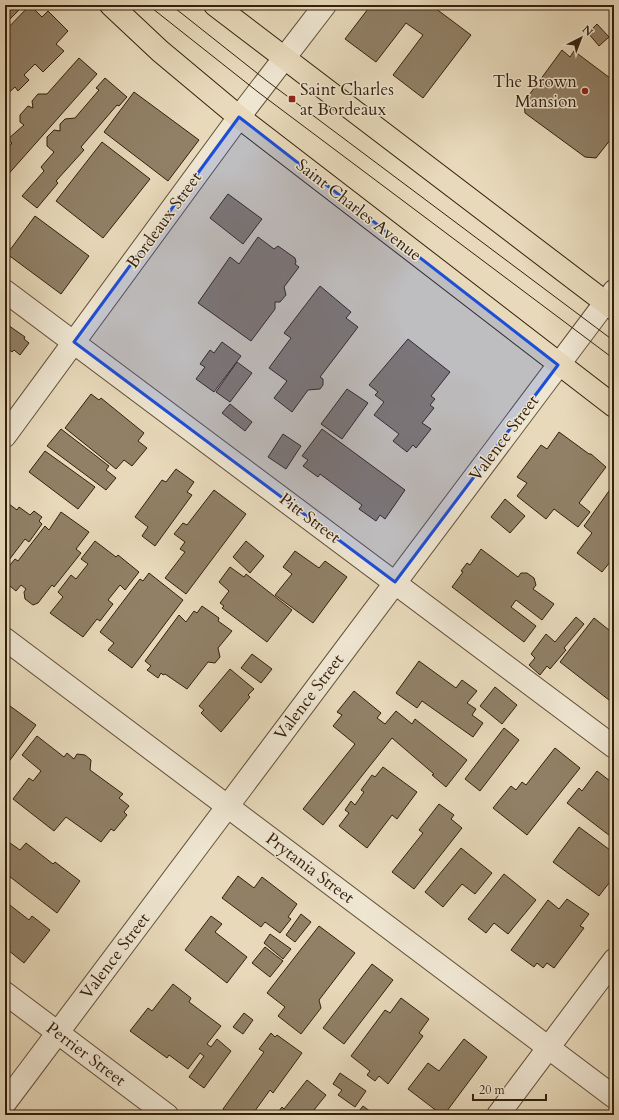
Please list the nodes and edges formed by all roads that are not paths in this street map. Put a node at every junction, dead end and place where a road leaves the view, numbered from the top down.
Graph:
1 (112, 5) edge
2 (215, 5) edge
3 (325, 5) edge
4 (284, 59) junction
5 (239, 117) junction
6 (5, 291) edge
7 (611, 301) edge
8 (74, 342) junction
9 (558, 365) junction
10 (614, 406) edge
11 (5, 436) edge
12 (395, 582) junction
13 (5, 639) edge
14 (614, 746) edge
15 (228, 806) junction
16 (614, 960) edge
17 (5, 993) edge
18 (58, 1033) junction
19 (548, 1048) junction
20 (614, 1097) edge
21 (5, 1103) edge
22 (167, 1115) edge
23 (498, 1115) edge

1 - 5 main road, Saint Charles Avenue
2 - 4 main road
3 - 4 street, Bordeaux Street
4 - 5 street, Bordeaux Street
4 - 7 main road
5 - 8 street, Bordeaux Street
5 - 9 main road, Saint Charles Avenue
6 - 8 street, Pitt Street
7 - 9 street, Valence Street
8 - 11 street, Bordeaux Street
8 - 12 street, Pitt Street
9 - 10 main road, Saint Charles Avenue
9 - 12 street, Valence Street
12 - 14 street, Pitt Street
12 - 15 street, Valence Street
13 - 15 street, Prytania Street
15 - 18 street, Valence Street
15 - 19 street, Prytania Street
16 - 19 street
17 - 18 street, Perrier Street
18 - 21 street, Valence Street
18 - 22 street, Perrier Street
19 - 20 street, Prytania Street
19 - 23 street

